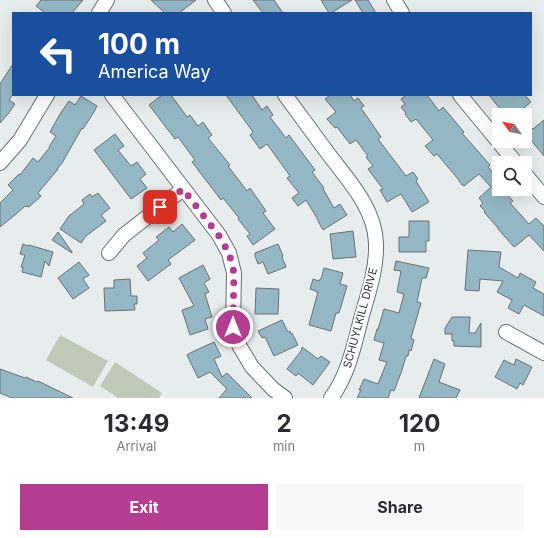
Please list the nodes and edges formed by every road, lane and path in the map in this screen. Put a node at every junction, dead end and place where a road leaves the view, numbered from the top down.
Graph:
1 (107, 0) edge
2 (215, 0) edge
3 (394, 0) edge
4 (99, 12) edge
5 (223, 12) edge
6 (401, 12) edge
7 (47, 96) edge
8 (113, 96) edge
9 (286, 96) edge
10 (461, 96) edge
11 (510, 156) edge
12 (0, 163) edge
13 (532, 182) edge
14 (183, 189) junction
15 (544, 197) edge
16 (110, 252) dead end
17 (506, 332) dead end
18 (544, 353) edge
19 (285, 398) edge
20 (331, 398) edge

1 - 4 street
2 - 5 street
3 - 6 street
7 - 12 street
8 - 14 street
9 - 20 street, SCHUYLKILL DRIVE
10 - 11 street
13 - 15 street
14 - 16 street
14 - 19 street
17 - 18 street

